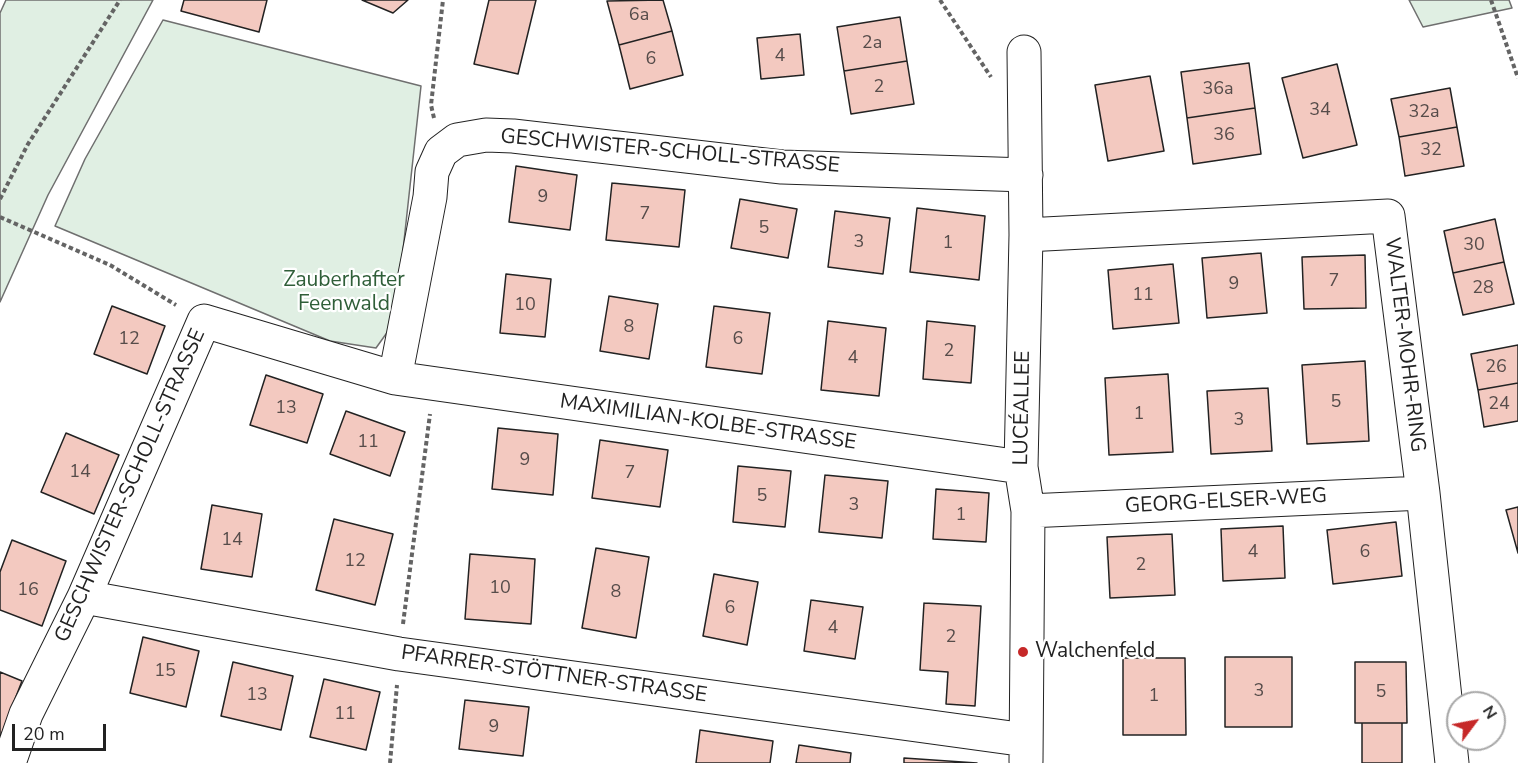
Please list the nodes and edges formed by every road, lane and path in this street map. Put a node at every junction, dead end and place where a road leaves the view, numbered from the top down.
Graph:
1 (120, 0) edge
2 (443, 0) edge
3 (940, 0) edge
4 (1491, 0) edge
5 (1024, 52) dead end
6 (1518, 78) edge
7 (992, 79) dead end
8 (441, 152) junction
9 (1026, 175) junction
10 (0, 199) edge
11 (0, 217) edge
12 (1026, 235) junction
13 (204, 321) junction
14 (395, 378) junction
15 (433, 384) junction
16 (1021, 467) junction
17 (1423, 493) junction
18 (1028, 511) junction
19 (84, 597) junction
20 (399, 654) junction
21 (1026, 752) edge
22 (9, 763) edge
23 (390, 763) edge
24 (1452, 763) edge

1 - 10 path
2 - 8 path
3 - 7 path
4 - 6 path
5 - 9 street, LUCÉALLEE
8 - 9 street, GESCHWISTER-SCHOLL-STRASSE
8 - 14 street
9 - 12 street, LUCÉALLEE
11 - 13 path
12 - 16 street, LUCÉALLEE
12 - 17 street, WALTER-MOHR-RING
13 - 14 street, GESCHWISTER-SCHOLL-STRASSE
13 - 19 street, GESCHWISTER-SCHOLL-STRASSE
14 - 15 street, MAXIMILIAN-KOLBE-STRASSE
15 - 16 street, MAXIMILIAN-KOLBE-STRASSE
15 - 20 path
16 - 18 street, LUCÉALLEE
17 - 18 street, GEORG-ELSER-WEG
17 - 24 street, WALTER-MOHR-RING
18 - 21 street, LUCÉALLEE
19 - 20 street, PFARRER-STÖTTNER-STRASSE
19 - 22 street, GESCHWISTER-SCHOLL-STRASSE
20 - 21 street, PFARRER-STÖTTNER-STRASSE
20 - 23 path

